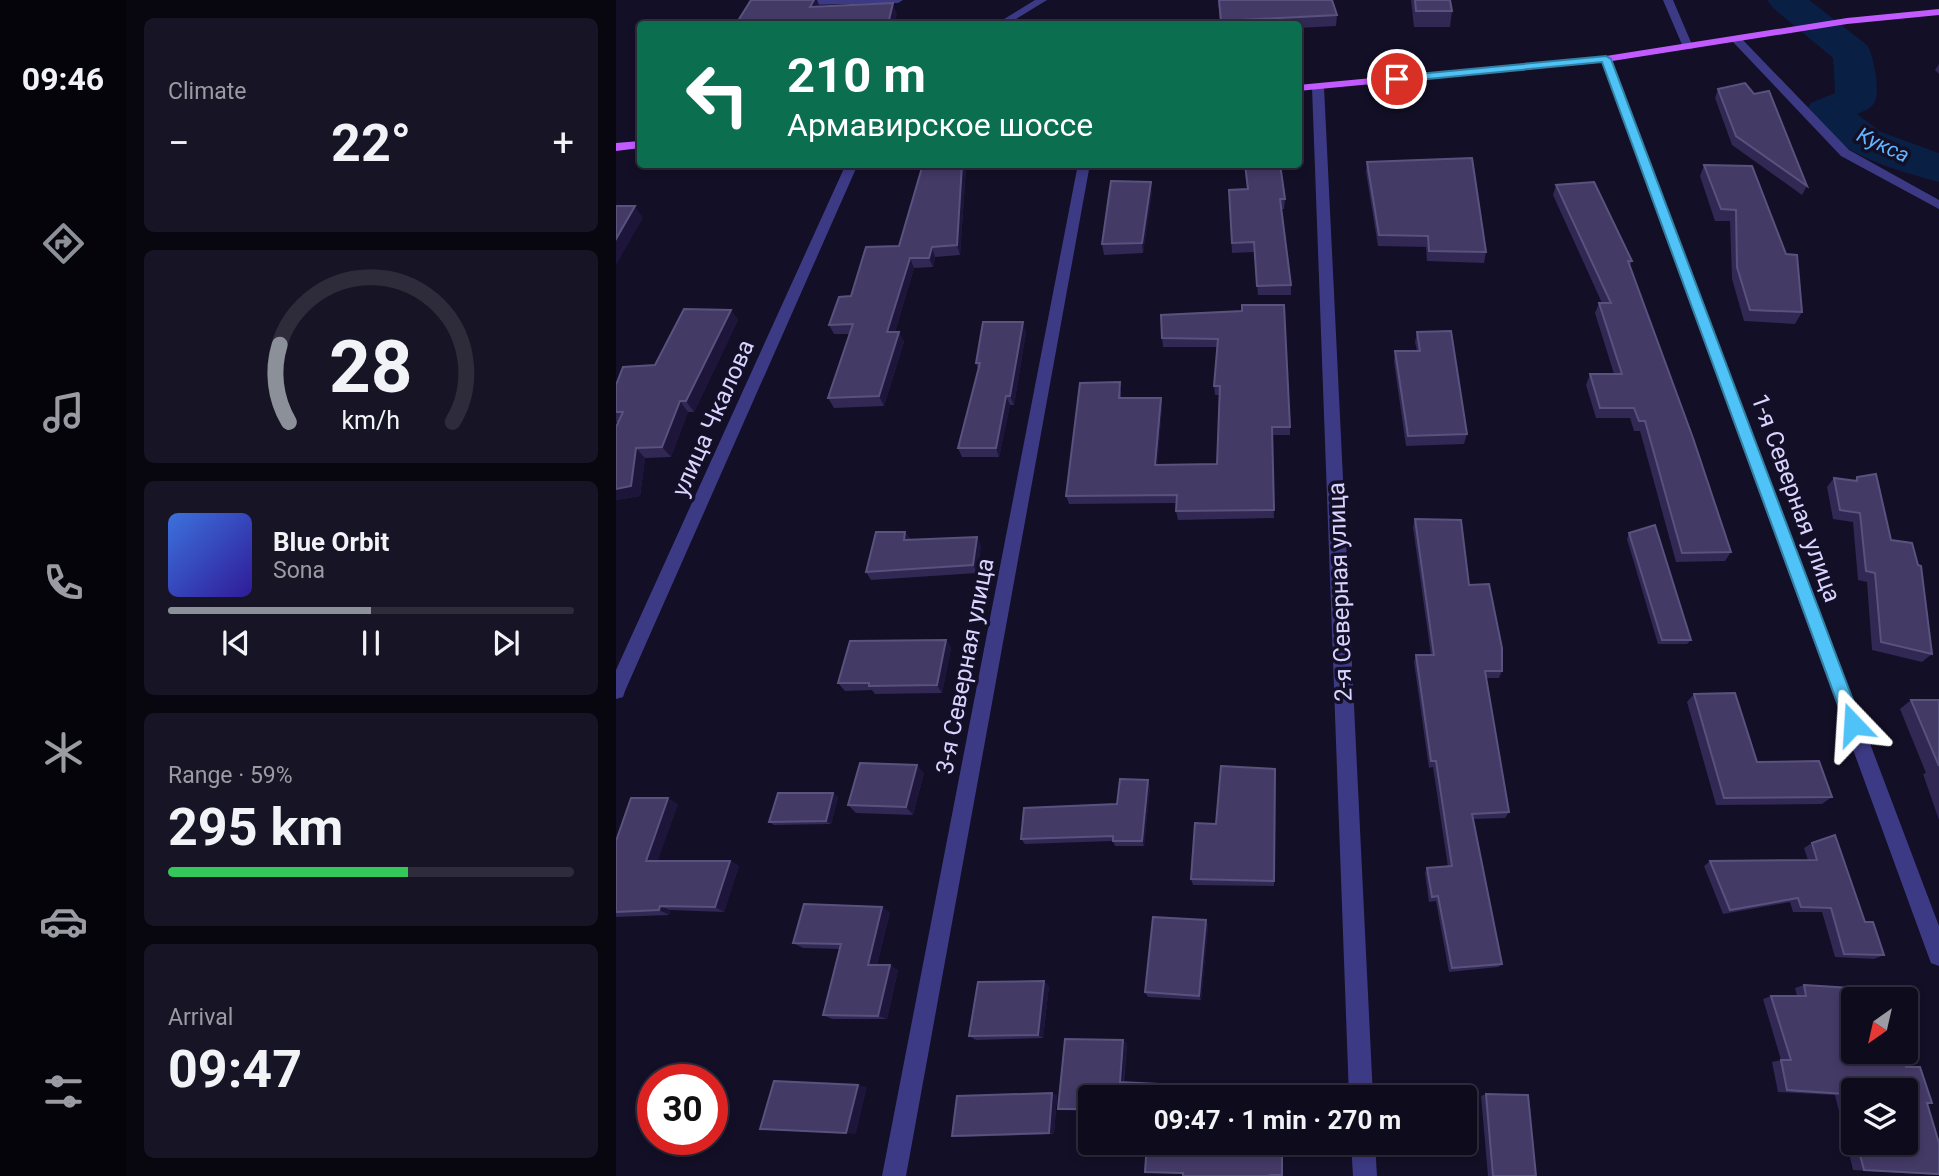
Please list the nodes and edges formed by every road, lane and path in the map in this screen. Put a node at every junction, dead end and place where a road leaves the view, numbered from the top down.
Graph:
1 (898, 0) edge
2 (1042, 0) edge
3 (1668, 0) edge
4 (805, 2) edge
5 (1939, 12) edge
6 (1006, 21) edge
7 (1737, 40) junction
8 (1688, 47) junction
9 (1606, 59) junction
10 (1318, 87) junction
11 (1302, 88) edge
12 (637, 145) edge
13 (616, 147) edge
14 (850, 168) edge
15 (1083, 168) edge
16 (1939, 205) edge
17 (616, 691) edge
18 (1939, 955) edge
19 (1360, 1085) edge
20 (1364, 1155) edge
21 (894, 1176) edge
22 (1365, 1176) edge

1 - 4 street
2 - 6 street
3 - 8 street
5 - 7 main road
7 - 8 main road
7 - 16 street
8 - 9 main road
9 - 10 main road
9 - 18 street, 1-я Северная улица
10 - 11 main road
10 - 19 street, 2-я Северная улица
12 - 13 main road
14 - 17 street, улица Чкалова
15 - 21 street, 3-я Северная улица
20 - 22 street

